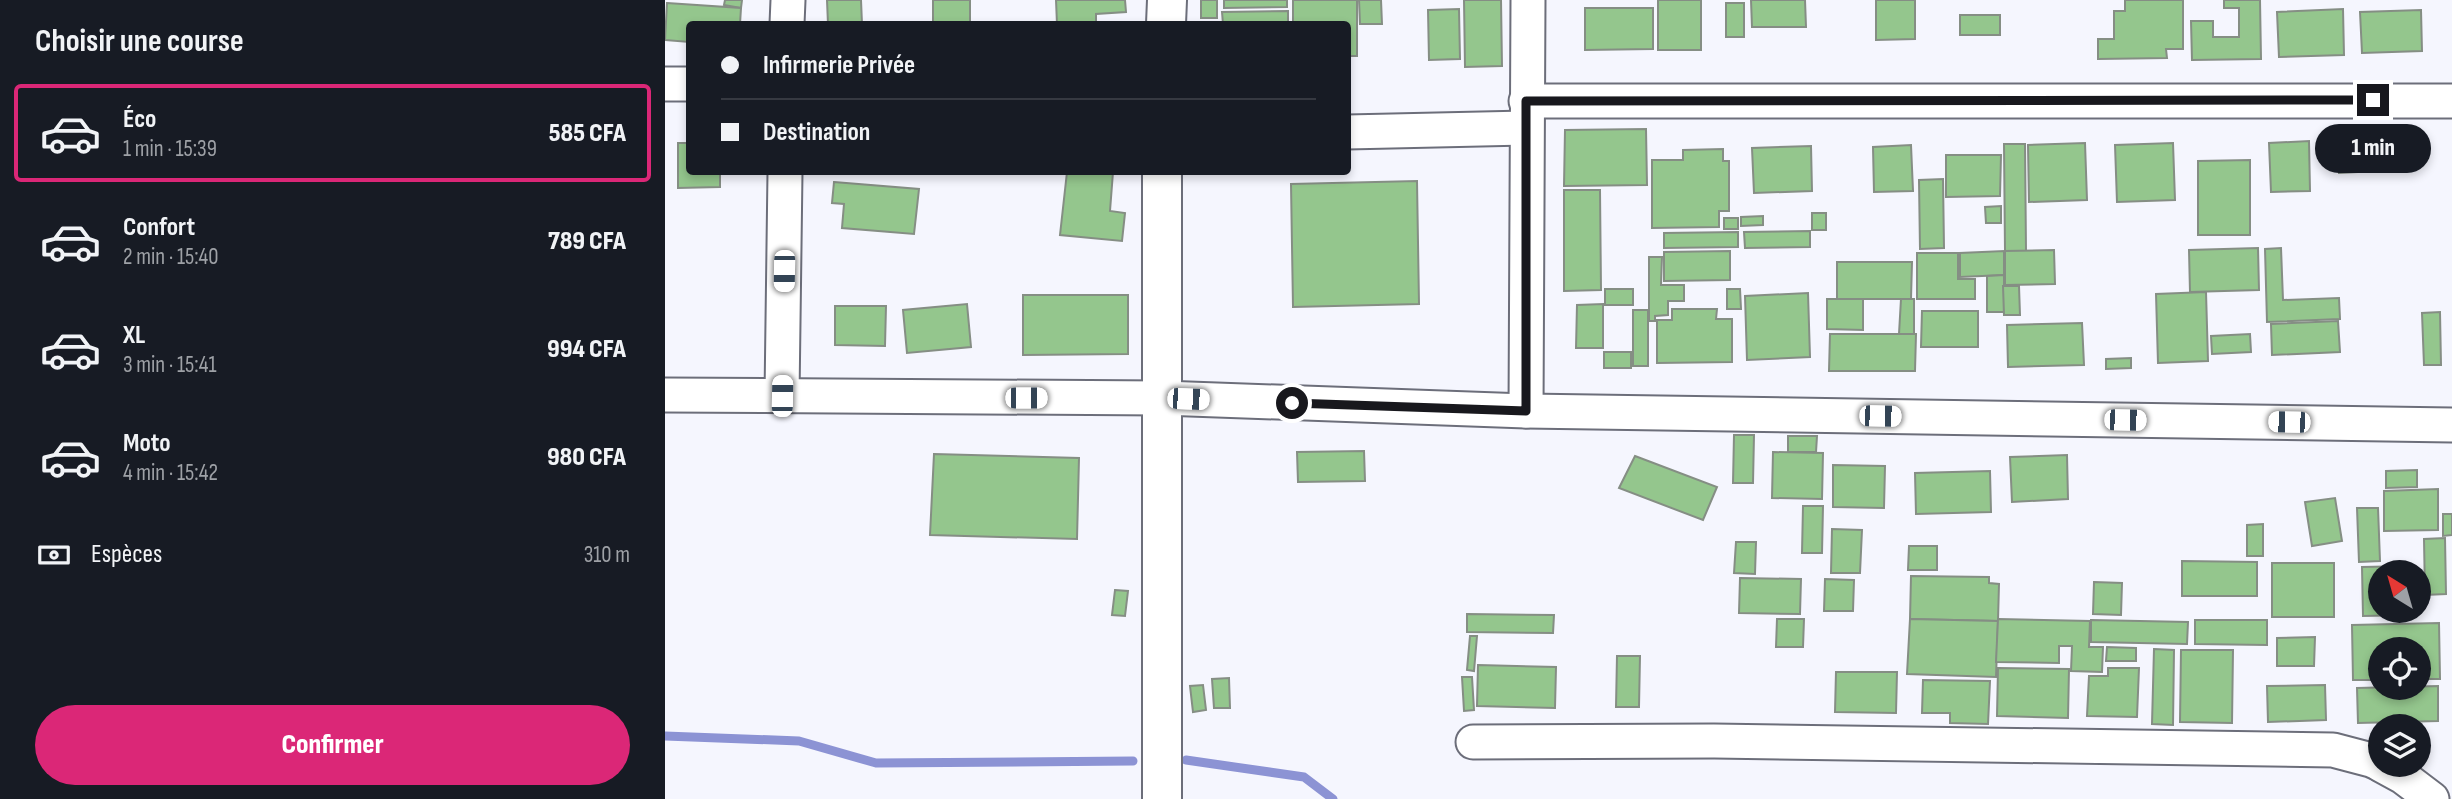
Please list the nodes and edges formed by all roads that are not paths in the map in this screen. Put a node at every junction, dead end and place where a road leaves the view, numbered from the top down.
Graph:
1 (787, 0) edge
2 (1167, 0) edge
3 (1528, 0) edge
4 (787, 21) edge
5 (1166, 21) edge
6 (686, 84) edge
7 (665, 85) edge
8 (2452, 101) edge
9 (1526, 114) junction
10 (1351, 132) edge
11 (785, 175) edge
12 (1162, 175) edge
13 (665, 395) edge
14 (782, 396) junction
15 (1161, 398) junction
16 (1526, 411) junction
17 (2452, 425) edge
18 (1472, 742) dead end
19 (2368, 759) edge
20 (2403, 777) edge
21 (1162, 799) edge
22 (2432, 799) edge

1 - 4 street
2 - 5 street
3 - 9 street
6 - 7 street
8 - 9 street
9 - 10 street
9 - 16 street
11 - 14 street
12 - 15 street
13 - 14 street
14 - 15 street
15 - 16 street
15 - 21 street
16 - 17 street
18 - 19 street
20 - 22 street

